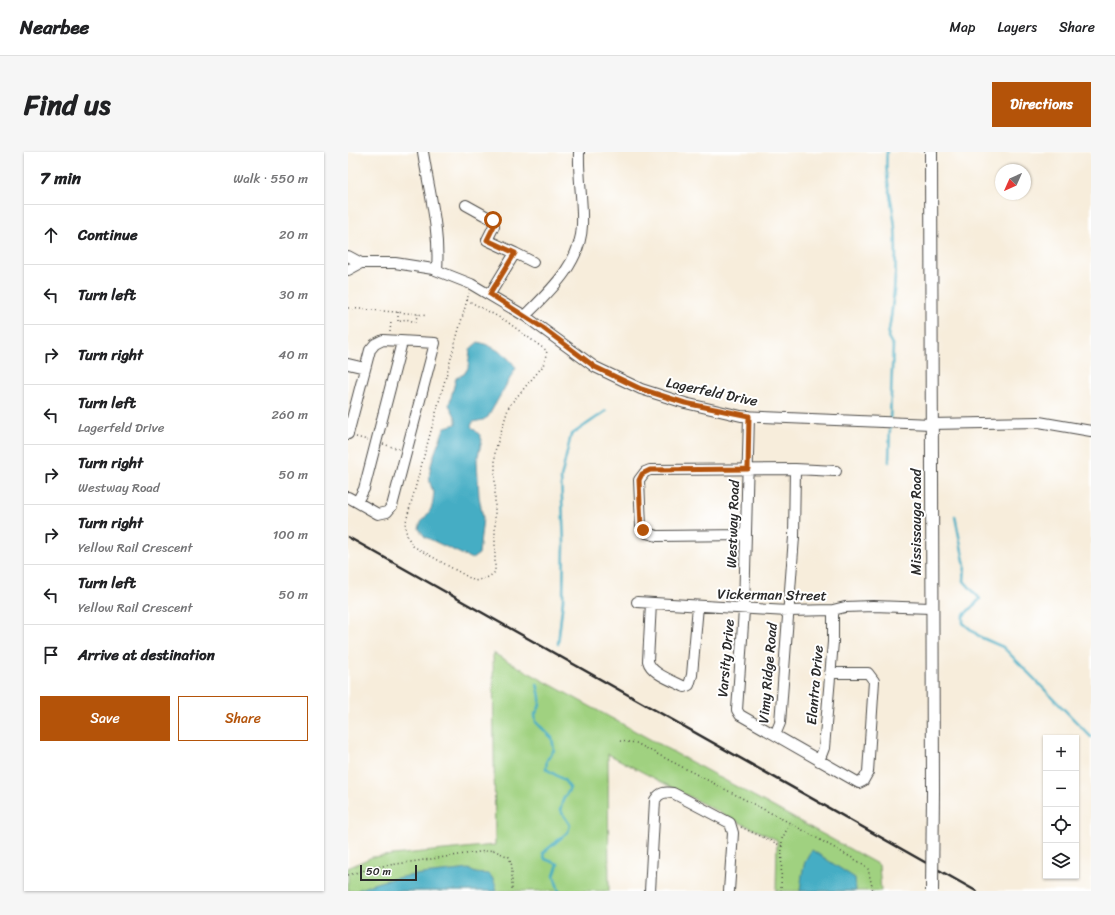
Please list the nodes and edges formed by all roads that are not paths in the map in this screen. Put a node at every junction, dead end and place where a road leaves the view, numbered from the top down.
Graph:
1 (423, 152) edge
2 (579, 152) edge
3 (931, 152) edge
4 (466, 205) dead end
5 (515, 253) junction
6 (348, 256) edge
7 (361, 262) junction
8 (533, 262) dead end
9 (348, 270) edge
10 (437, 270) junction
11 (490, 294) junction
12 (526, 316) junction
13 (402, 342) junction
14 (348, 364) edge
15 (365, 368) junction
16 (749, 416) junction
17 (931, 424) junction
18 (1091, 431) edge
19 (350, 435) edge
20 (748, 469) junction
21 (795, 469) junction
22 (836, 471) dead end
23 (353, 499) edge
24 (746, 535) junction
25 (637, 602) dead end
26 (651, 603) junction
27 (698, 606) junction
28 (931, 608) junction
29 (744, 610) junction
30 (833, 610) junction
31 (788, 611) junction
32 (830, 673) junction
33 (775, 735) junction
34 (819, 761) junction
35 (650, 891) edge
36 (729, 891) edge
37 (932, 891) edge

1 - 10 street
2 - 12 street
3 - 17 main road, Mississauga Road
4 - 5 street
5 - 8 street
5 - 11 street
6 - 7 street, Lagerfeld Drive
7 - 9 street
7 - 10 street, Lagerfeld Drive
10 - 11 street, Lagerfeld Drive
11 - 12 street, Lagerfeld Drive
12 - 16 street, Lagerfeld Drive
13 - 15 street
13 - 23 street
13 - 23 street
14 - 15 street
15 - 19 street
16 - 17 street, Lagerfeld Drive
16 - 20 street, Westway Road
17 - 18 street, Lagerfeld Drive
17 - 28 main road, Mississauga Road
20 - 21 street
20 - 24 street, Westway Road
20 - 24 street
21 - 22 street
21 - 31 street, Vimy Ridge Road
24 - 29 street, Westway Road
25 - 26 street, Vickerman Street
26 - 27 street, Vickerman Street
26 - 27 street
27 - 29 street, Vickerman Street
28 - 30 street, Vickerman Street
28 - 37 main road, Mississauga Road, bridge
29 - 31 street, Vickerman Street
29 - 33 street, Varsity Drive
30 - 31 street, Vickerman Street
30 - 32 street, Elantra Drive
31 - 33 street, Vimy Ridge Road
32 - 34 street, Elantra Drive
32 - 34 street, Varsity Drive
33 - 34 street, Varsity Drive
35 - 36 street

